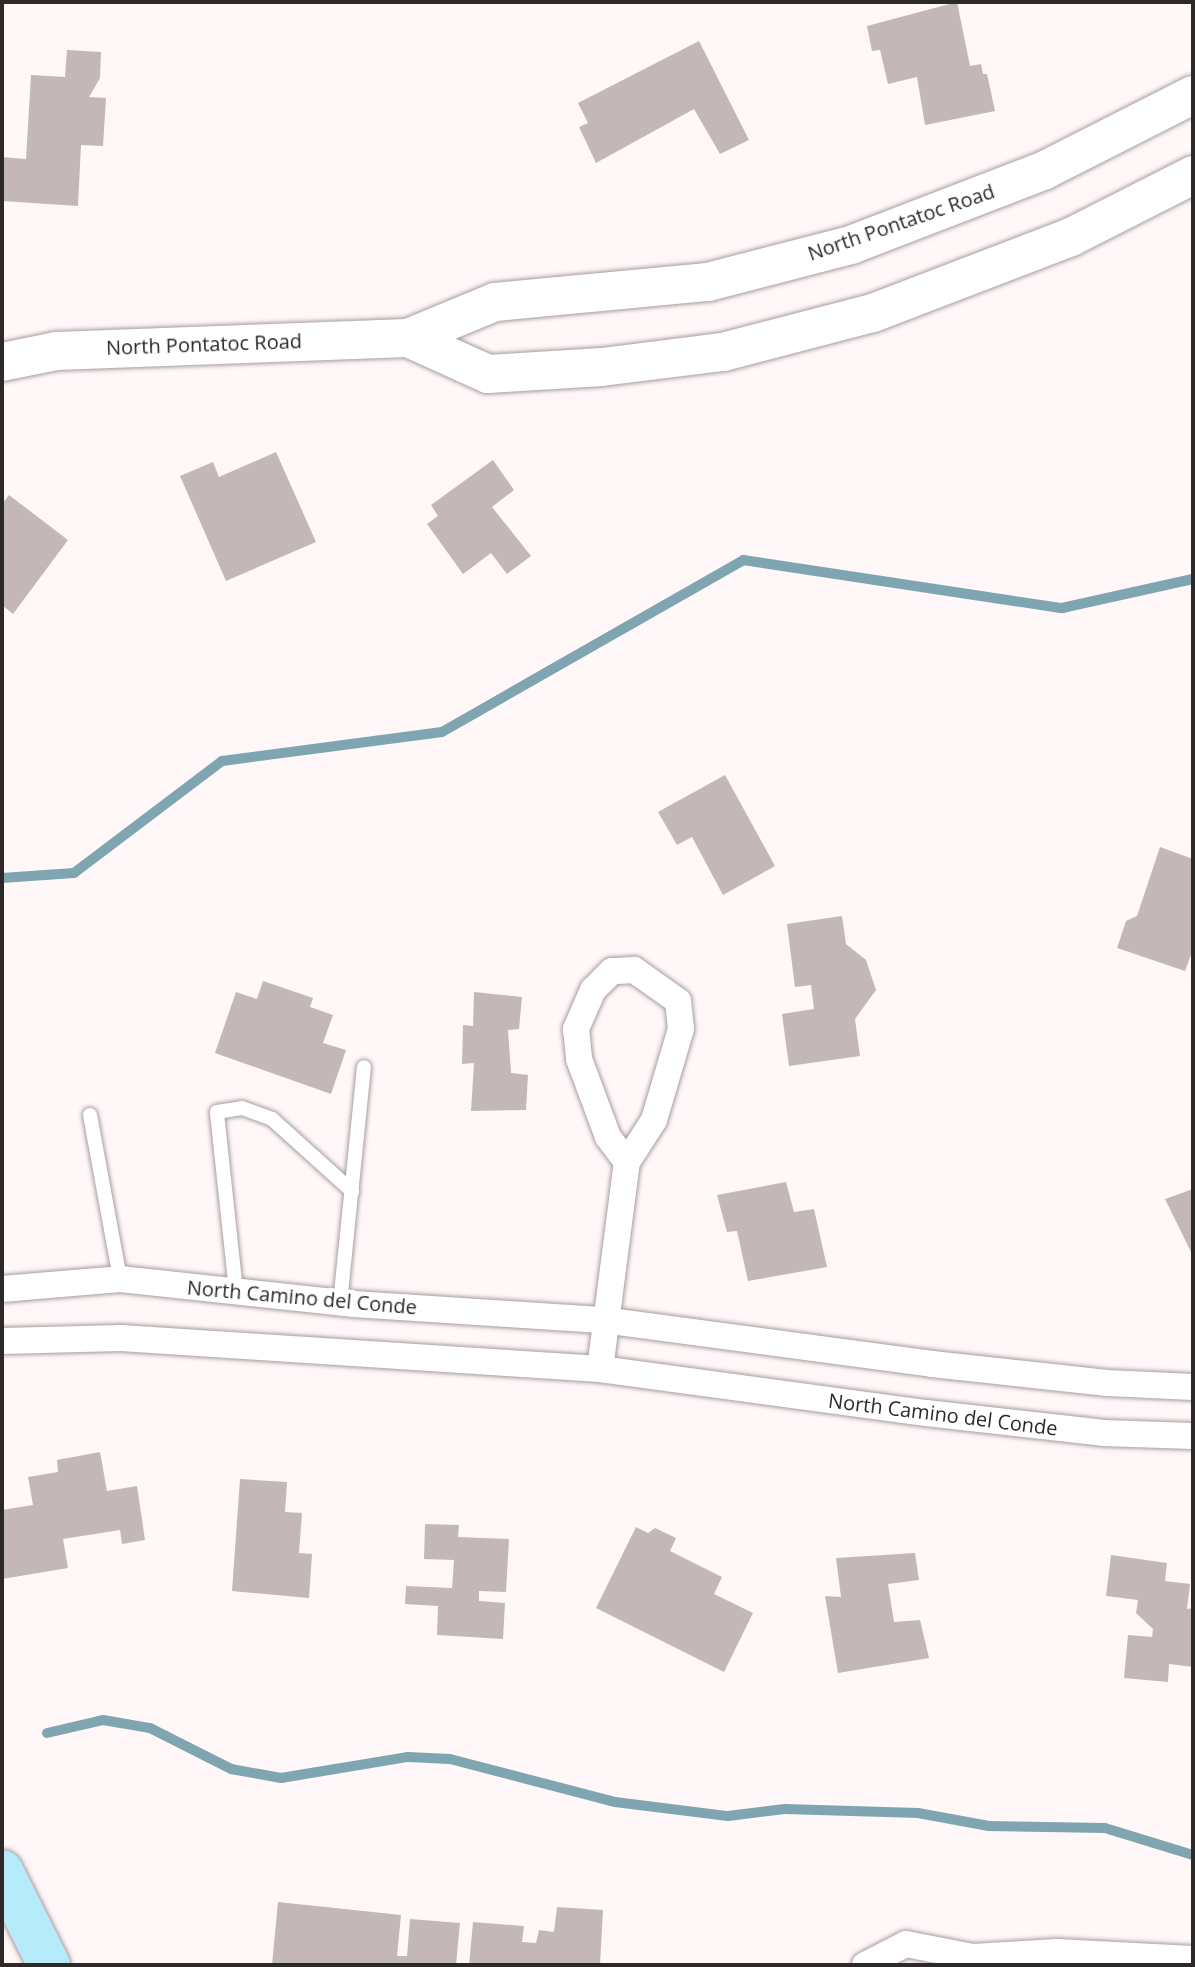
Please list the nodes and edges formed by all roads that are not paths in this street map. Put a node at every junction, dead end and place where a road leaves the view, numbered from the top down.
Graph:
1 (1193, 95) edge
2 (1193, 175) edge
3 (408, 338) junction
4 (2, 362) edge
5 (364, 1067) dead end
6 (90, 1115) dead end
7 (627, 1162) junction
8 (352, 1191) junction
9 (120, 1279) junction
10 (2, 1289) edge
11 (236, 1291) junction
12 (340, 1303) junction
13 (603, 1320) junction
14 (2, 1341) edge
15 (600, 1369) junction
16 (1193, 1387) edge
17 (1193, 1436) edge
18 (2, 1871) edge
19 (1193, 1959) edge
20 (971, 1961) edge
21 (49, 1965) edge
22 (865, 1965) edge

1 - 3 street, North Pontatoc Road
2 - 3 street, North Pontatoc Road
3 - 4 street, North Pontatoc Road
5 - 8 lane
6 - 9 lane
7 - 7 street
7 - 13 street
8 - 11 lane
8 - 12 lane
9 - 10 street, North Camino del Conde
9 - 11 street, North Camino del Conde
11 - 12 street, North Camino del Conde
12 - 13 street, North Camino del Conde
13 - 15 street
13 - 16 street, North Camino del Conde
14 - 15 street, North Camino del Conde
15 - 17 street, North Camino del Conde
18 - 21 main road
19 - 20 street
20 - 22 street

